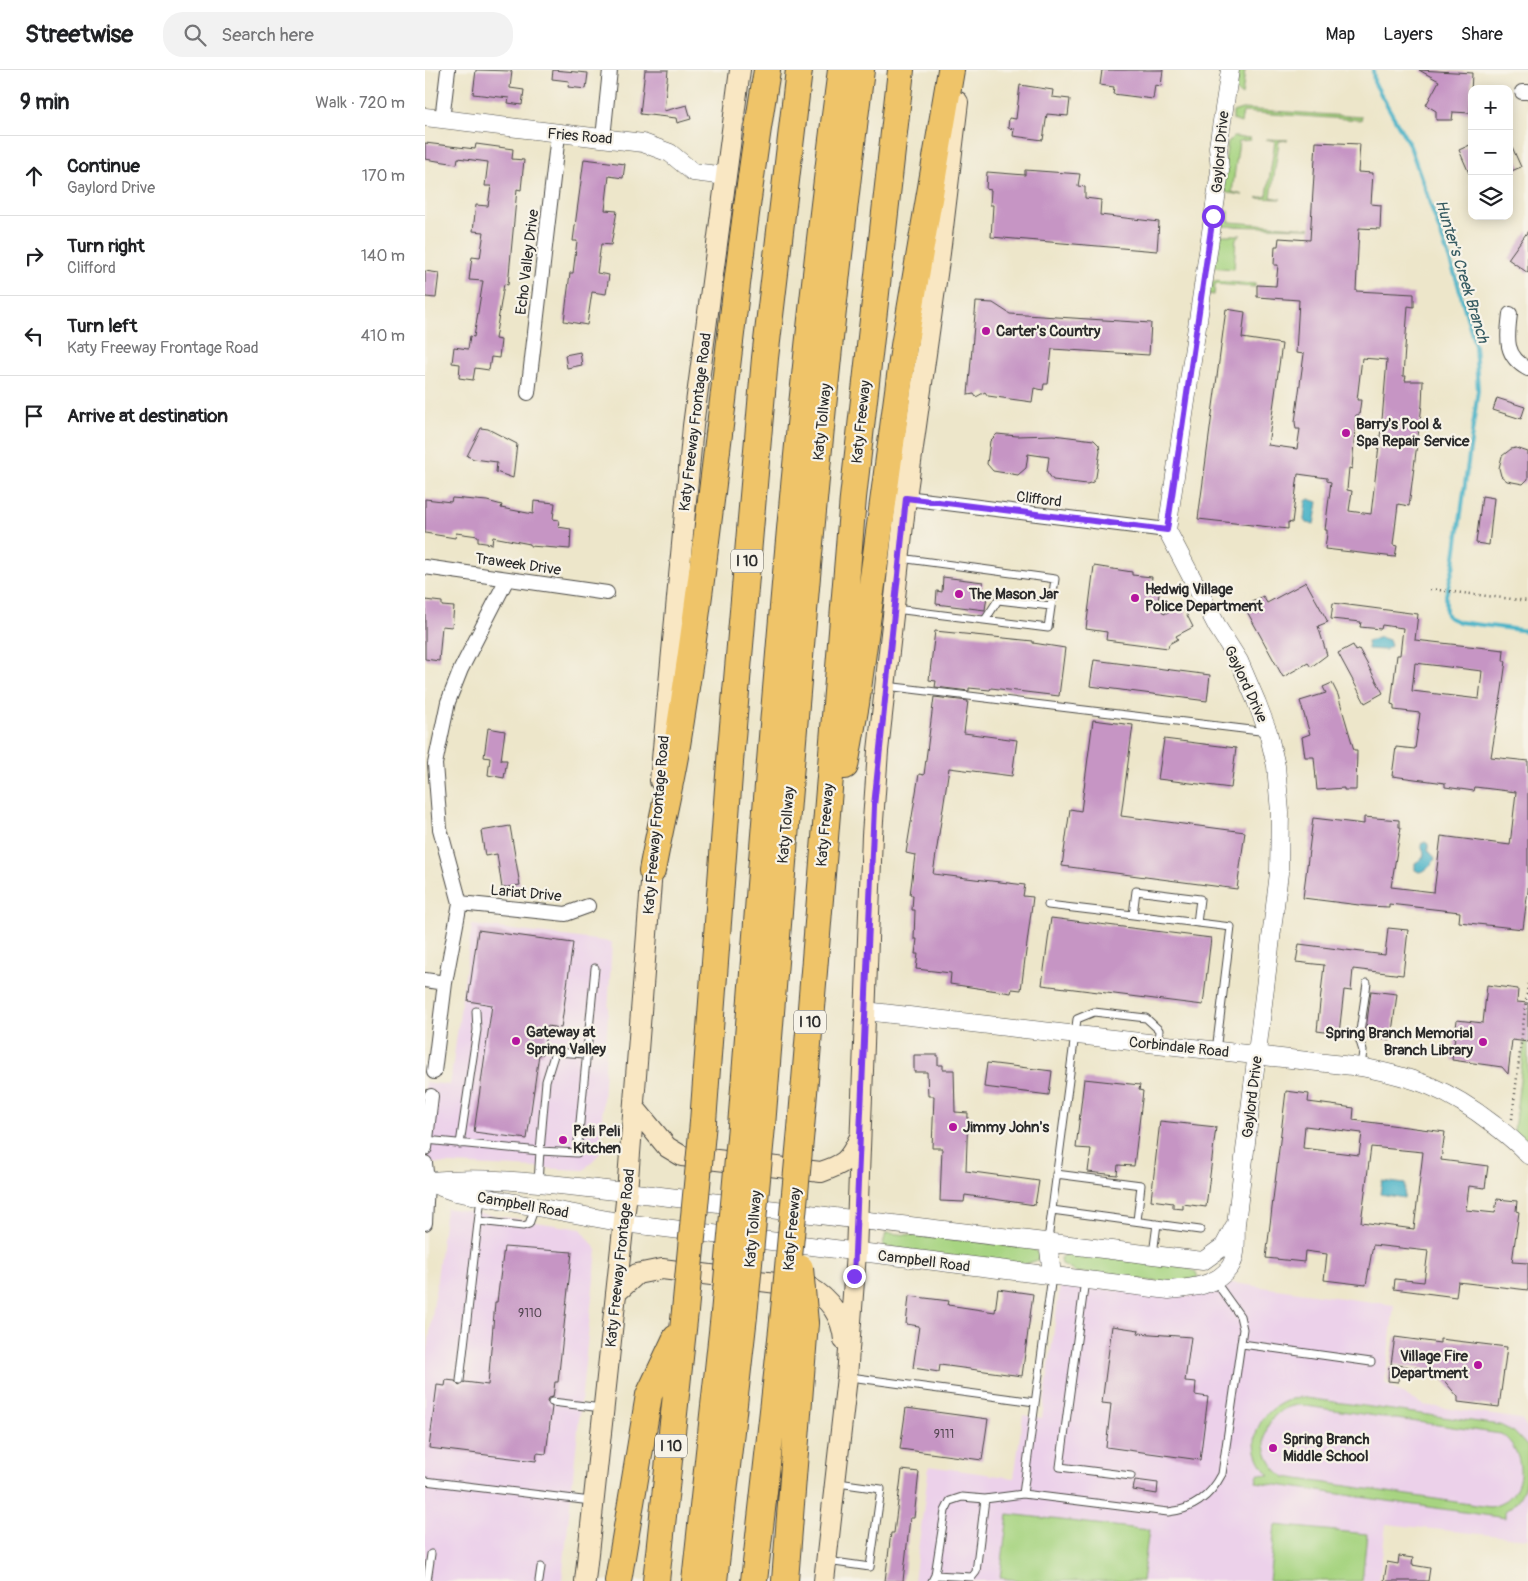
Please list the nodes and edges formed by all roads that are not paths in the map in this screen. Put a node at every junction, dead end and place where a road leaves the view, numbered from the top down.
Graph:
1 (448, 70) edge
2 (611, 70) edge
3 (740, 70) edge
4 (767, 70) edge
5 (799, 70) edge
6 (841, 70) edge
7 (861, 70) edge
8 (901, 70) edge
9 (951, 70) edge
10 (961, 70) edge
11 (1230, 70) edge
12 (433, 119) edge
13 (558, 135) junction
14 (603, 138) junction
15 (726, 176) junction
16 (1510, 314) dead end
17 (1528, 369) edge
18 (528, 393) dead end
19 (906, 498) junction
20 (1167, 530) junction
21 (900, 558) junction
22 (425, 567) edge
23 (507, 579) junction
24 (607, 592) dead end
25 (1051, 606) junction
26 (894, 609) junction
27 (985, 620) junction
28 (885, 686) junction
29 (1268, 732) junction
30 (430, 763) edge
31 (652, 871) junction
32 (460, 903) junction
33 (1048, 905) dead end
34 (588, 906) dead end
35 (818, 914) junction
36 (1133, 915) junction
37 (1197, 923) junction
38 (595, 968) dead end
39 (425, 980) edge
40 (1367, 982) dead end
41 (445, 984) junction
42 (476, 1011) dead end
43 (865, 1011) junction
44 (1074, 1035) junction
45 (1158, 1044) junction
46 (1215, 1051) junction
47 (586, 1054) junction
48 (1257, 1056) junction
49 (1361, 1067) junction
50 (434, 1072) dead end
51 (431, 1096) dead end
52 (634, 1107) junction
53 (427, 1118) edge
54 (752, 1126) junction
55 (860, 1136) junction
56 (425, 1144) edge
57 (461, 1144) junction
58 (540, 1151) junction
59 (1528, 1155) edge
60 (425, 1163) edge
61 (1056, 1174) junction
62 (426, 1181) edge
63 (538, 1183) junction
64 (627, 1192) junction
65 (481, 1197) junction
66 (535, 1207) junction
67 (1052, 1210) junction
68 (857, 1218) junction
69 (479, 1221) junction
70 (1137, 1221) junction
71 (425, 1223) edge
72 (624, 1223) junction
73 (1157, 1224) junction
74 (1235, 1224) junction
75 (1200, 1230) dead end
76 (1048, 1241) junction
77 (856, 1253) junction
78 (1153, 1254) junction
79 (1203, 1261) junction
80 (1052, 1275) junction
81 (1085, 1280) junction
82 (1214, 1280) junction
83 (616, 1293) junction
84 (734, 1315) junction
85 (685, 1316) junction
86 (794, 1322) junction
87 (1242, 1344) junction
88 (1371, 1362) dead end
89 (847, 1377) junction
90 (460, 1382) dead end
91 (552, 1402) dead end
92 (1035, 1402) junction
93 (604, 1408) junction
94 (1131, 1476) dead end
95 (425, 1481) edge
96 (835, 1482) junction
97 (1023, 1494) junction
98 (985, 1499) junction
99 (594, 1501) junction
100 (431, 1554) dead end
101 (826, 1561) junction
102 (541, 1567) dead end
103 (934, 1578) edge
104 (427, 1581) edge
105 (539, 1581) edge
106 (585, 1581) edge
107 (617, 1581) edge
108 (656, 1581) edge
109 (695, 1581) edge
110 (715, 1581) edge
111 (754, 1581) edge
112 (785, 1581) edge
113 (824, 1581) edge

1 - 12 street
2 - 14 street
3 - 15 main road, Katy Freeway Frontage Road
4 - 31 highway
5 - 85 highway, I 10, bridge
6 - 54 highway, Katy Tollway
7 - 54 highway, Katy Tollway
8 - 35 highway, Katy Freeway / I 10
9 - 35 highway
10 - 19 main road
11 - 20 street, Gaylord Drive
12 - 13 street, Fries Road
13 - 14 street, Fries Road
13 - 18 street, Echo Valley Drive
14 - 15 street, Fries Road
15 - 31 main road, Katy Freeway Frontage Road
16 - 17 street
19 - 20 street, Clifford
19 - 21 main road
20 - 29 street, Gaylord Drive
21 - 25 lane
21 - 26 main road
22 - 23 street, Traweek Drive
23 - 24 street, Traweek Drive
23 - 30 street
25 - 27 lane
25 - 27 lane
26 - 27 lane
26 - 28 main road
28 - 29 lane
28 - 43 main road
29 - 48 street, Gaylord Drive
30 - 32 street
31 - 52 main road, Katy Freeway Frontage Road
32 - 34 street, Lariat Drive
32 - 41 street
33 - 36 lane
35 - 86 highway, Katy Freeway / I 10, bridge
36 - 37 lane
36 - 37 lane
37 - 46 lane
38 - 47 lane
39 - 41 street
40 - 49 lane
41 - 50 street
42 - 57 lane
43 - 44 street, Corbindale Road
43 - 55 main road
44 - 45 street, Corbindale Road
44 - 45 lane
44 - 61 lane
45 - 46 street, Corbindale Road
46 - 48 street, Corbindale Road
47 - 58 lane
47 - 58 lane
48 - 49 street, Corbindale Road
48 - 74 street, Gaylord Drive
49 - 59 street, Corbindale Road
51 - 53 street
52 - 55 main road
52 - 64 main road, Katy Freeway Frontage Road
53 - 56 street
54 - 84 highway, Katy Tollway, bridge
55 - 68 main road
56 - 57 lane
57 - 58 lane
58 - 63 lane
60 - 62 street
61 - 67 lane
61 - 70 lane
62 - 63 street, Campbell Road
62 - 65 street, Campbell Road
62 - 71 street
63 - 64 street, Campbell Road
63 - 66 street
64 - 68 street, Campbell Road
64 - 72 main road, Katy Freeway Frontage Road
65 - 66 street, Campbell Road
65 - 69 lane
66 - 69 lane
66 - 72 street, Campbell Road
67 - 70 lane
67 - 76 lane
68 - 76 street, Campbell Road
68 - 77 main road
69 - 90 lane
70 - 73 lane
72 - 77 street, Campbell Road
72 - 83 main road, Katy Freeway Frontage Road
73 - 75 lane
73 - 78 lane
74 - 79 street, Gaylord Drive
74 - 82 street, Gaylord Drive
76 - 78 street, Campbell Road
76 - 80 street
77 - 80 street, Campbell Road
77 - 89 main road
78 - 79 street, Campbell Road
79 - 82 street
80 - 81 street, Campbell Road
80 - 92 lane
81 - 82 street, Campbell Road
81 - 94 lane
82 - 87 lane
83 - 89 main road
83 - 93 main road, Katy Freeway Frontage Road
84 - 109 highway, Katy Tollway
84 - 110 highway, Katy Tollway
85 - 107 highway
85 - 108 highway, I 10
86 - 111 highway, Katy Freeway / I 10
86 - 112 highway
87 - 88 lane
87 - 97 lane
89 - 92 lane
89 - 96 main road
91 - 93 lane
92 - 97 lane
93 - 99 main road, Katy Freeway Frontage Road
95 - 99 lane
96 - 101 main road
96 - 101 lane
97 - 98 lane
98 - 103 lane
98 - 103 lane
99 - 106 main road, Katy Freeway Frontage Road
100 - 104 lane
101 - 113 main road
102 - 105 lane

